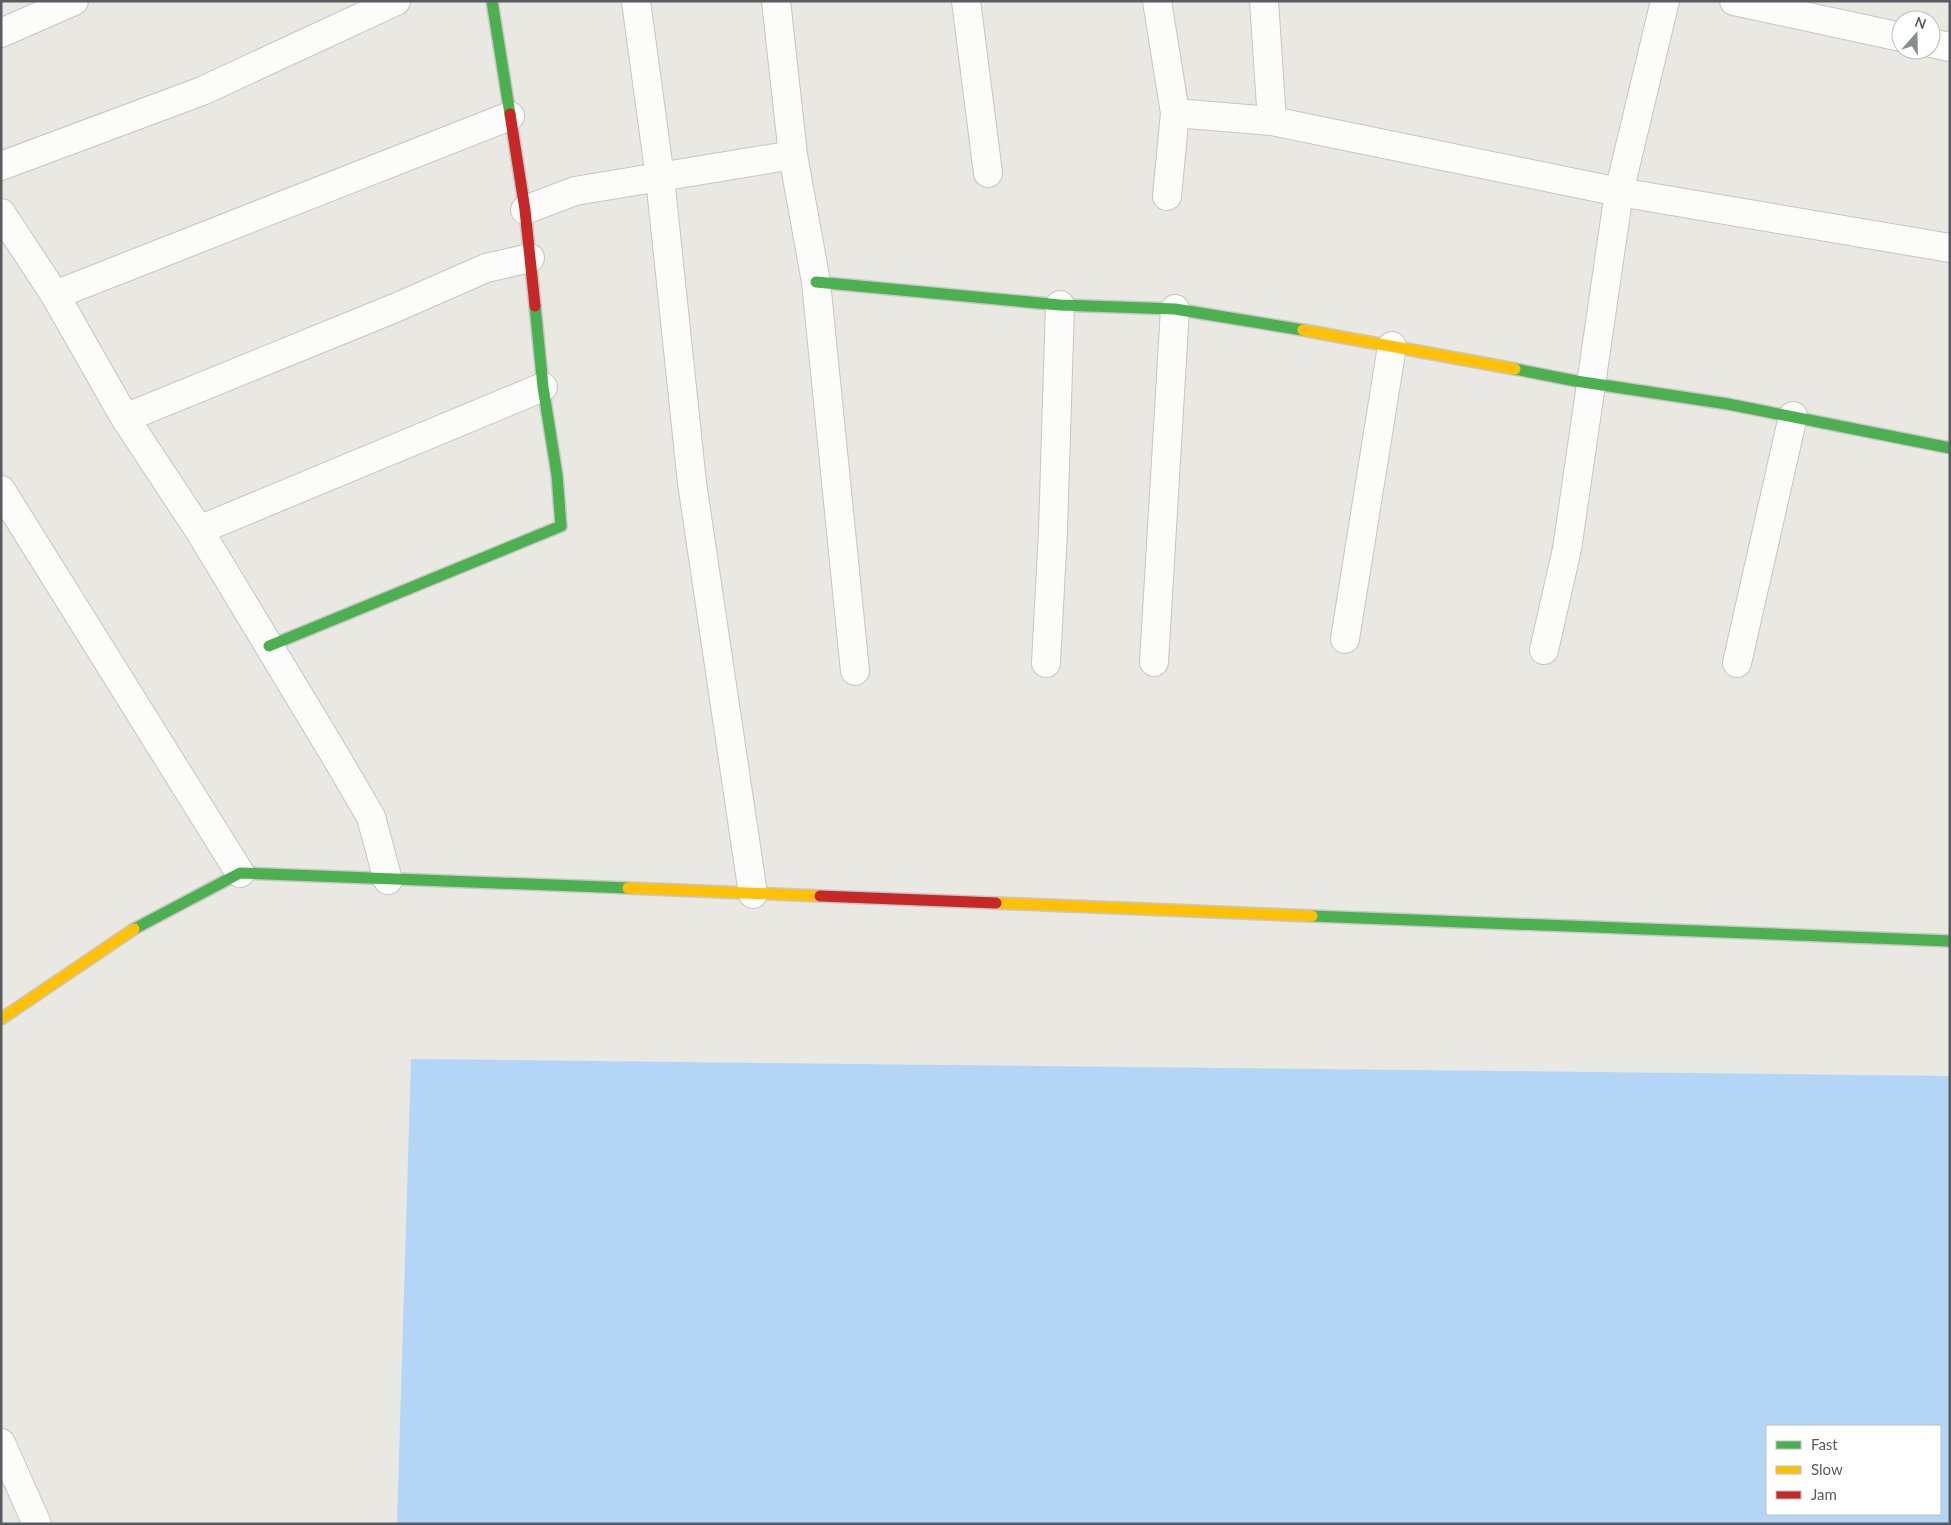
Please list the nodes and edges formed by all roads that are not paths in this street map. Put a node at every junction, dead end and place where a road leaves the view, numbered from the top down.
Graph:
1 (74, 1) edge
2 (396, 1) edge
3 (492, 1) edge
4 (636, 1) edge
5 (776, 1) edge
6 (966, 1) edge
7 (1157, 1) edge
8 (1264, 1) edge
9 (1665, 1) edge
10 (1734, 1) edge
11 (1, 33) edge
12 (1891, 35) edge
13 (1175, 113) junction
14 (510, 116) junction
15 (1272, 121) junction
16 (793, 155) junction
17 (1, 166) edge
18 (988, 173) dead end
19 (660, 178) junction
20 (1619, 192) junction
21 (1167, 196) dead end
22 (525, 210) junction
23 (1, 213) edge
24 (1950, 248) edge
25 (530, 258) junction
26 (816, 282) junction
27 (54, 295) junction
28 (1060, 305) junction
29 (1175, 309) junction
30 (1392, 346) junction
31 (1591, 383) junction
32 (543, 387) junction
33 (1793, 416) junction
34 (125, 418) junction
35 (1950, 448) edge
36 (1, 490) edge
37 (199, 530) junction
38 (1345, 639) dead end
39 (269, 646) junction
40 (1544, 650) dead end
41 (1154, 662) dead end
42 (1046, 663) dead end
43 (1738, 663) dead end
44 (855, 671) dead end
45 (240, 874) junction
46 (388, 880) junction
47 (753, 894) junction
48 (1950, 941) edge
49 (1, 1019) edge
50 (1, 1443) edge
51 (37, 1524) edge

1 - 11 street
2 - 17 street
3 - 14 street
4 - 19 street
5 - 16 street
6 - 18 street
7 - 13 street
8 - 15 street
9 - 20 street
10 - 12 street
13 - 15 street
13 - 21 street
14 - 22 street
14 - 27 street
15 - 20 street
16 - 19 street
16 - 26 street
19 - 22 street
19 - 47 street
20 - 24 street
20 - 31 street
22 - 25 street
23 - 27 street
25 - 32 street
25 - 34 street
26 - 28 street
26 - 44 street
27 - 34 street
28 - 29 street
28 - 42 street
29 - 30 street
29 - 41 street
30 - 31 street
30 - 38 street
31 - 33 street
31 - 40 street
32 - 37 street
32 - 39 street
33 - 35 street
33 - 43 street
34 - 37 street
36 - 45 street
37 - 39 street
39 - 46 street
45 - 46 street
45 - 49 street
46 - 47 street
47 - 48 street
50 - 51 street

